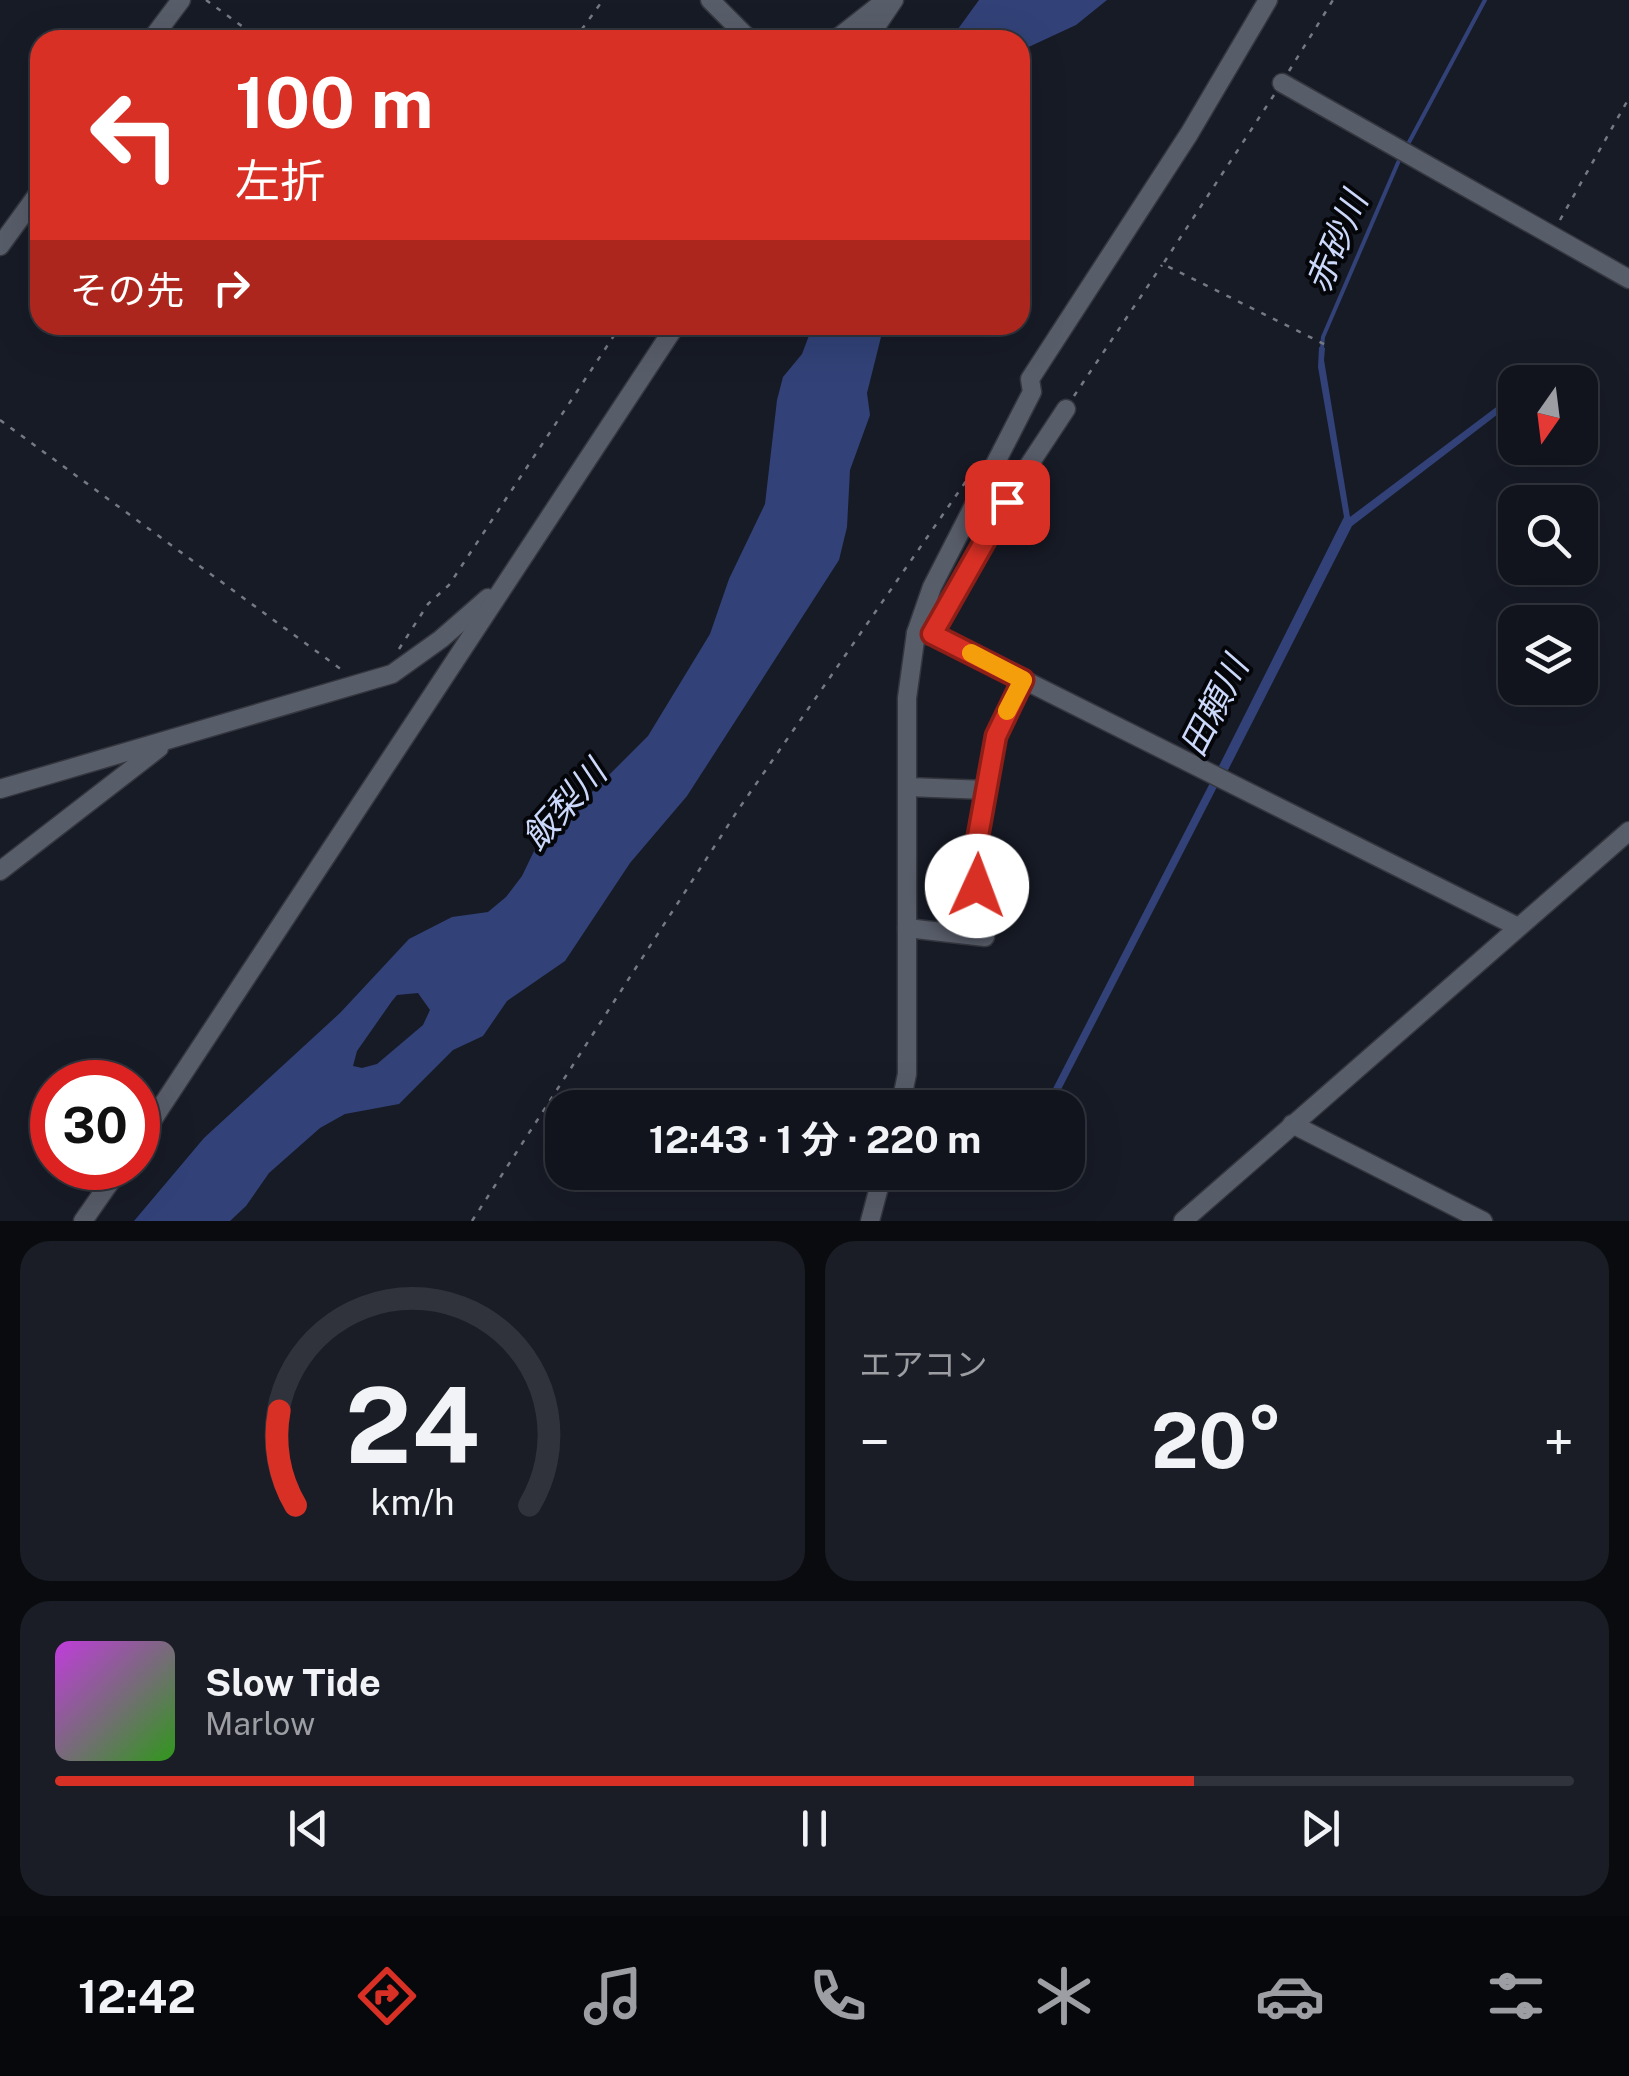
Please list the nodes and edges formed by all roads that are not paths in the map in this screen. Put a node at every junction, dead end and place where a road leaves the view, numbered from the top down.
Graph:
1 (181, 0) edge
2 (710, 0) edge
3 (886, 0) edge
4 (894, 0) edge
5 (1268, 0) edge
6 (158, 30) edge
7 (740, 30) edge
8 (848, 30) edge
9 (874, 30) edge
10 (1282, 83) road end
11 (30, 205) edge
12 (0, 246) edge
13 (1629, 279) edge
14 (669, 335) edge
15 (1066, 408) road end
16 (508, 581) junction
17 (924, 634) junction
18 (1023, 680) junction
19 (162, 743) junction
20 (908, 787) junction
21 (0, 790) edge
22 (986, 790) junction
23 (1629, 831) edge
24 (0, 870) edge
25 (1518, 927) junction
26 (907, 928) junction
27 (904, 1090) edge
28 (160, 1109) edge
29 (1292, 1124) junction
30 (105, 1190) edge
31 (878, 1190) edge
32 (83, 1221) edge
33 (870, 1221) edge
34 (1183, 1221) edge
35 (1484, 1221) edge

1 - 6 street
2 - 7 street
3 - 8 street
4 - 9 street
5 - 17 street
10 - 13 street
11 - 12 street
14 - 16 street
15 - 17 street
16 - 19 street
16 - 28 street
17 - 18 street
17 - 20 street
18 - 22 street
18 - 25 street
19 - 21 street
19 - 24 street
20 - 22 street
20 - 26 street
22 - 26 street
23 - 25 street
25 - 29 street
26 - 27 street
29 - 34 street
29 - 35 street
30 - 32 street
31 - 33 street

